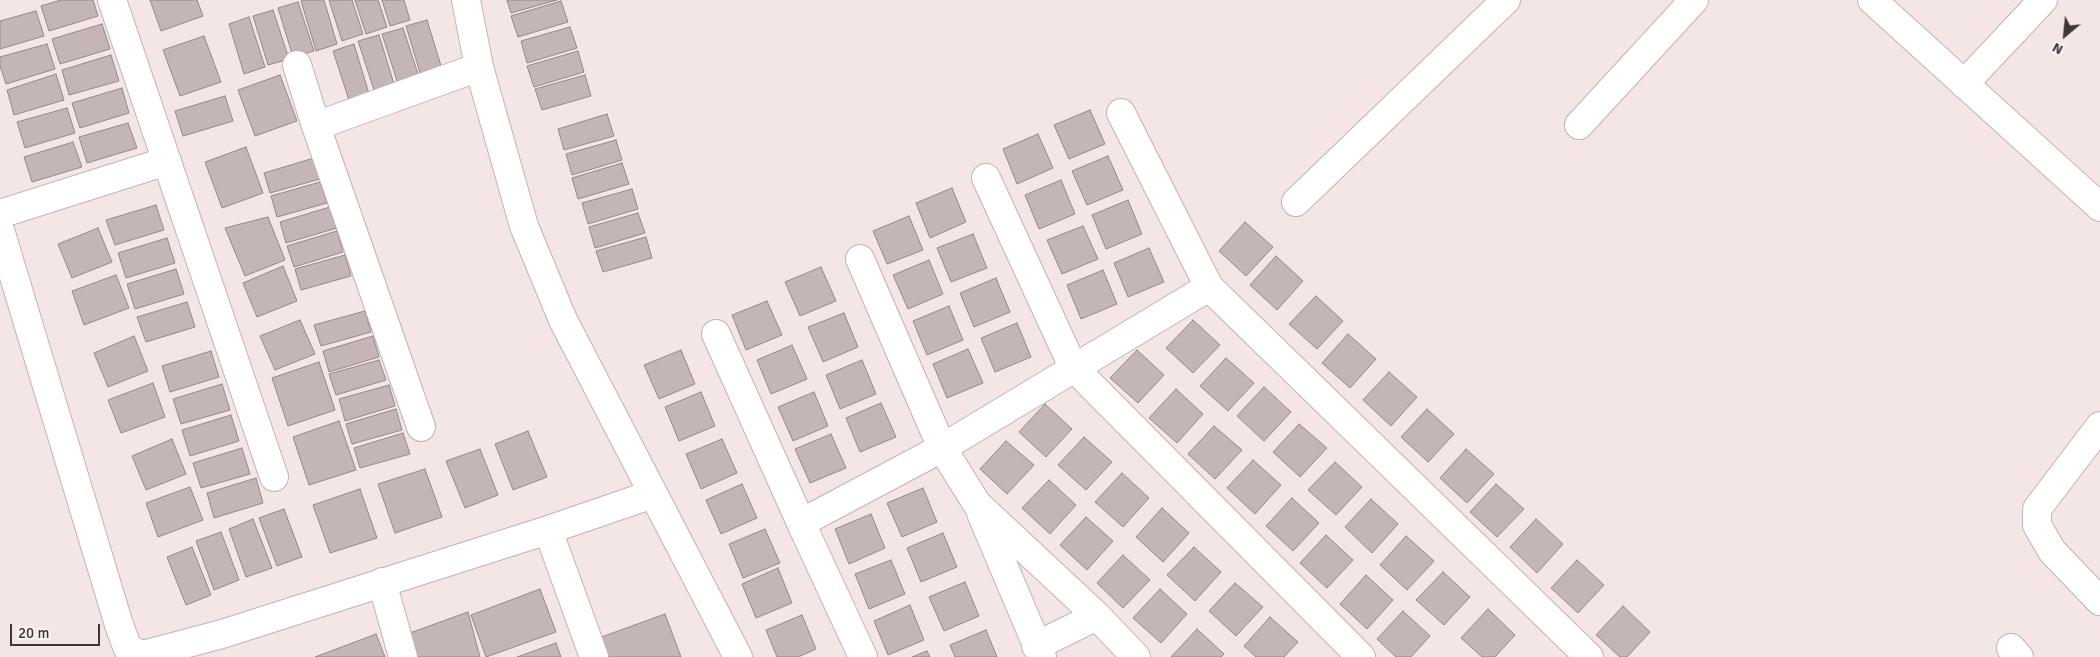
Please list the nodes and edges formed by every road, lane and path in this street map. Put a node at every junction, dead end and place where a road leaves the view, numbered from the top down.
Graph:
1 (112, 0) edge
2 (466, 0) edge
3 (1506, 0) edge
4 (1694, 0) edge
5 (1872, 0) edge
6 (2043, 0) edge
7 (297, 65) dead end
8 (478, 67) junction
9 (1964, 84) junction
10 (1121, 113) dead end
11 (1580, 125) dead end
12 (316, 126) junction
13 (167, 161) junction
14 (986, 178) dead end
15 (1296, 202) dead end
16 (2100, 207) edge
17 (0, 214) edge
18 (0, 230) edge
19 (860, 259) dead end
20 (1209, 287) junction
21 (716, 334) dead end
22 (1073, 367) junction
23 (2100, 426) edge
24 (421, 427) dead end
25 (942, 448) junction
26 (274, 477) dead end
27 (653, 494) junction
28 (977, 504) junction
29 (801, 522) junction
30 (548, 530) junction
31 (382, 582) junction
32 (2100, 601) edge
33 (1097, 616) junction
34 (225, 646) edge
35 (1039, 651) edge
36 (1578, 653) edge
37 (142, 656) edge
38 (403, 657) edge
39 (594, 657) edge
40 (738, 657) edge
41 (863, 657) edge
42 (1136, 657) edge
43 (1361, 657) edge

1 - 13 street
2 - 8 street
3 - 15 street
4 - 11 street
5 - 9 street
6 - 9 street
7 - 12 street
8 - 12 street
8 - 27 street
9 - 16 street
10 - 20 street
12 - 24 street
13 - 17 street
13 - 26 street
14 - 22 street
18 - 37 street
19 - 25 street
20 - 22 street
20 - 36 street
21 - 29 street
22 - 25 street
22 - 43 street
23 - 32 street
25 - 28 street
25 - 29 street
27 - 30 street
27 - 40 street
28 - 33 street
28 - 35 street
29 - 41 street
30 - 31 street
30 - 39 street
31 - 34 street
31 - 38 street
33 - 35 street
33 - 42 street
34 - 37 street

